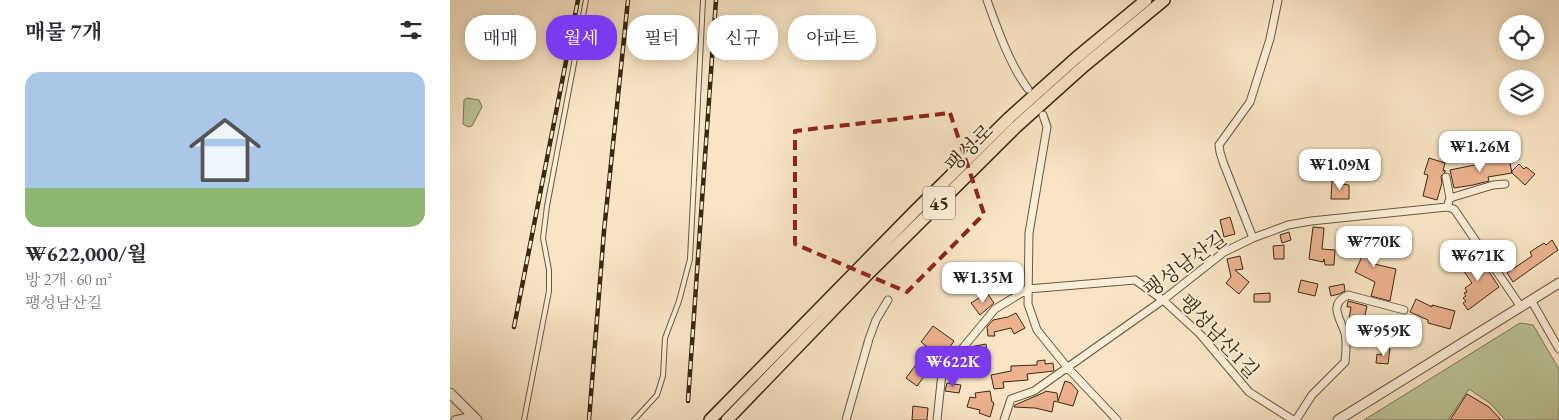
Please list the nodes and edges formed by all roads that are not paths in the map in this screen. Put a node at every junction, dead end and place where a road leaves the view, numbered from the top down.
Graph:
1 (586, 0) edge
2 (703, 0) edge
3 (987, 0) edge
4 (1146, 0) edge
5 (1164, 0) edge
6 (1278, 0) edge
7 (1028, 89) dead end
8 (1043, 115) dead end
9 (1446, 177) dead end
10 (1505, 184) dead end
11 (1450, 198) junction
12 (1447, 207) junction
13 (1253, 238) junction
14 (1559, 283) edge
15 (1028, 289) junction
16 (888, 300) dead end
17 (1163, 300) junction
18 (1531, 300) junction
19 (1521, 307) junction
20 (1404, 310) dead end
21 (1559, 349) edge
22 (1067, 367) junction
23 (450, 393) edge
24 (474, 418) edge
25 (455, 420) edge
26 (524, 420) edge
27 (634, 420) edge
28 (710, 420) edge
29 (727, 420) edge
30 (846, 420) edge
31 (937, 420) edge
32 (1004, 420) edge
33 (1117, 420) edge
34 (1294, 420) edge
35 (1338, 420) edge

1 - 26 lane
2 - 27 lane
3 - 7 street
4 - 28 main road, 팽성로 / 45
5 - 29 main road, 팽성로 / 45
6 - 13 street
8 - 15 street
9 - 11 street
10 - 11 street
11 - 12 street
12 - 13 street, 팽성남산길
12 - 19 street
13 - 17 street, 팽성남산길
14 - 18 street
15 - 17 street, 팽성남산1길
15 - 22 street
15 - 31 street
16 - 30 street
17 - 22 street, 팽성남산길
17 - 34 street, 팽성남산1길
18 - 19 street
18 - 21 street
19 - 35 street
20 - 34 street
22 - 32 street, 팽성남산길
22 - 33 street
23 - 24 street
24 - 25 street

